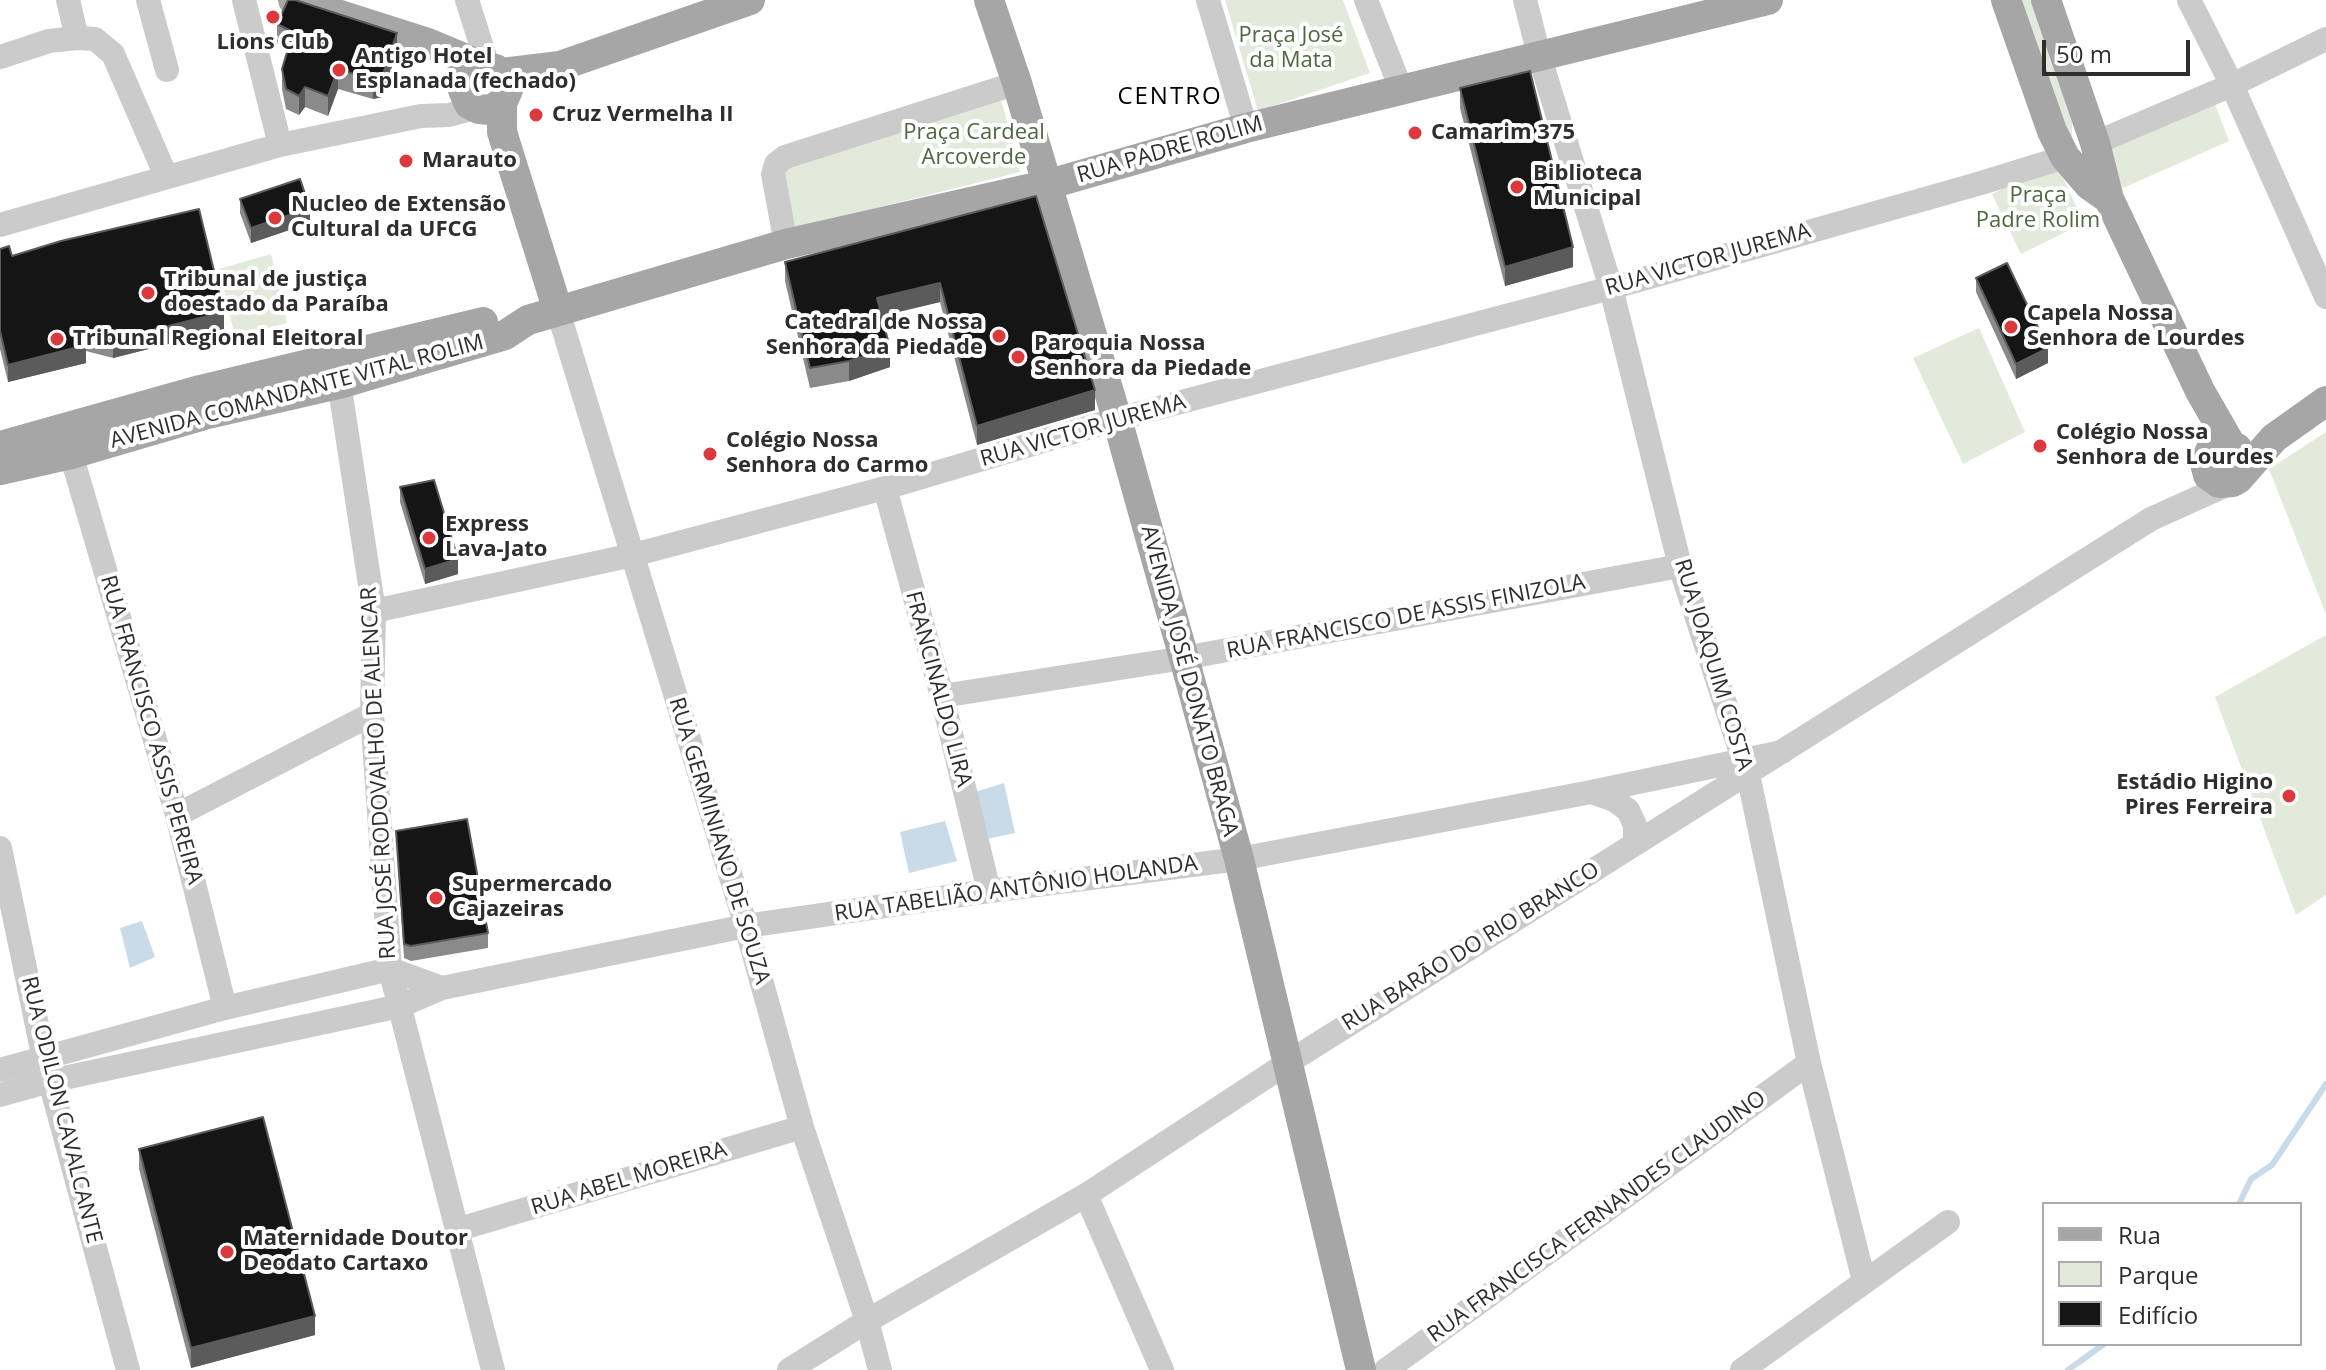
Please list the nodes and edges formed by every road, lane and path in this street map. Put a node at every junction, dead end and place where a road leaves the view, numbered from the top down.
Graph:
1 (68, 0) edge
2 (148, 0) edge
3 (244, 0) edge
4 (293, 0) edge
5 (467, 0) edge
6 (750, 0) edge
7 (989, 0) edge
8 (1208, 0) edge
9 (1366, 0) edge
10 (1525, 0) edge
11 (1768, 0) edge
12 (2006, 0) edge
13 (2046, 0) edge
14 (2189, 0) edge
15 (1736, 4) edge
16 (77, 38) junction
17 (2326, 39) edge
18 (1539, 55) junction
19 (0, 57) edge
20 (167, 70) dead end
21 (1017, 83) junction
22 (2232, 85) junction
23 (1401, 89) junction
24 (487, 94) junction
25 (1246, 128) junction
26 (2095, 143) junction
27 (280, 145) junction
28 (2065, 157) junction
29 (166, 176) junction
30 (1046, 185) junction
31 (2109, 199) junction
32 (0, 225) edge
33 (786, 244) junction
34 (1611, 288) junction
35 (2326, 297) edge
36 (558, 311) junction
37 (528, 320) joint
38 (337, 371) junction
39 (2200, 391) junction
40 (2326, 401) edge
41 (1117, 419) junction
42 (2274, 438) junction
43 (0, 446) edge
44 (2234, 446) junction
45 (71, 454) junction
46 (2205, 466) junction
47 (0, 470) edge
48 (2235, 480) junction
49 (885, 488) junction
50 (2151, 519) junction
51 (633, 555) junction
52 (1680, 566) junction
53 (374, 611) junction
54 (1184, 658) junction
55 (942, 696) junction
56 (372, 714) junction
57 (1746, 766) junction
58 (1665, 775) junction
59 (1591, 792) junction
60 (177, 815) junction
61 (1633, 818) junction
62 (1635, 843) junction
63 (0, 848) edge
64 (1239, 859) junction
65 (989, 891) junction
66 (746, 926) junction
67 (390, 969) junction
68 (442, 988) junction
69 (400, 1006) junction
70 (225, 1008) junction
71 (174, 1022) junction
72 (184, 1052) junction
73 (1289, 1062) junction
74 (1809, 1063) junction
75 (0, 1070) edge
76 (47, 1070) junction
77 (0, 1095) edge
78 (802, 1127) junction
79 (1086, 1195) junction
80 (1948, 1222) dead end
81 (456, 1230) junction
82 (1864, 1281) junction
83 (867, 1321) junction
84 (128, 1370) edge
85 (493, 1370) edge
86 (789, 1370) edge
87 (880, 1370) edge
88 (1162, 1370) edge
89 (1361, 1370) edge
90 (1386, 1370) edge
91 (1742, 1370) edge

1 - 16 street
2 - 20 street
3 - 27 street
4 - 24 main road
5 - 24 street
6 - 24 main road
7 - 21 main road, AVENIDA JOSÉ DONATO BRAGA
8 - 25 street
9 - 23 street
10 - 18 street, RUA JOAQUIM COSTA
11 - 15 main road, RUA PADRE ROLIM
12 - 28 main road
13 - 26 main road
14 - 22 street
15 - 18 main road, RUA PADRE ROLIM
16 - 19 street
16 - 29 street
17 - 22 street
18 - 23 main road, RUA PADRE ROLIM
18 - 34 street, RUA JOAQUIM COSTA
21 - 30 main road, AVENIDA JOSÉ DONATO BRAGA
21 - 33 street
22 - 26 street
22 - 35 street
23 - 25 main road, RUA PADRE ROLIM
24 - 27 street
24 - 36 main road
25 - 30 main road, RUA PADRE ROLIM
26 - 31 main road
27 - 29 street
28 - 31 main road
28 - 34 street, RUA VICTOR JUREMA
29 - 32 street
30 - 33 main road, RUA PADRE ROLIM
30 - 41 main road, AVENIDA JOSÉ DONATO BRAGA
31 - 39 main road
33 - 36 main road, RUA PADRE ROLIM
34 - 41 street, RUA VICTOR JUREMA
34 - 52 street, RUA JOAQUIM COSTA
36 - 37 main road, RUA PADRE ROLIM
36 - 51 street, RUA GERMINIANO DE SOUZA
37 - 38 main road, AVENIDA COMANDANTE VITAL ROLIM
38 - 43 main road, AVENIDA COMANDANTE VITAL ROLIM
38 - 45 main road, AVENIDA COMANDANTE VITAL ROLIM
38 - 53 street, RUA JOSÉ RODOVALHO DE ALENCAR
39 - 44 main road
39 - 46 main road
40 - 42 main road
41 - 49 street, RUA VICTOR JUREMA
41 - 54 main road, AVENIDA JOSÉ DONATO BRAGA
42 - 44 main road
42 - 48 main road
44 - 46 main road
44 - 48 main road
45 - 47 main road, AVENIDA COMANDANTE VITAL ROLIM
45 - 60 street, RUA FRANCISCO ASSIS PEREIRA
46 - 48 main road
46 - 50 street, RUA BARĀO DO RIO BRANCO
48 - 50 street, RUA BARĀO DO RIO BRANCO
49 - 51 street, RUA VICTOR JUREMA
49 - 55 street, FRANCINALDO LIRA
50 - 57 street, RUA BARĀO DO RIO BRANCO
51 - 53 street, RUA VICTOR JUREMA
51 - 66 street, RUA GERMINIANO DE SOUZA
52 - 54 street, RUA FRANCISCO DE ASSIS FINIZOLA
52 - 57 street, RUA JOAQUIM COSTA
53 - 56 street, RUA JOSÉ RODOVALHO DE ALENCAR
54 - 55 street, RUA FRANCISCO DE ASSIS FINIZOLA
54 - 64 main road, AVENIDA JOSÉ DONATO BRAGA
55 - 65 street, FRANCINALDO LIRA
56 - 60 street
56 - 67 street, RUA JOSÉ RODOVALHO DE ALENCAR
57 - 58 street, RUA TABELIÃO ANTÔNIO HOLANDA
57 - 62 street, RUA BARĀO DO RIO BRANCO
57 - 74 street, RUA JOAQUIM COSTA
58 - 59 street, RUA TABELIÃO ANTÔNIO HOLANDA
58 - 61 street
59 - 61 street
59 - 64 street, RUA TABELIÃO ANTÔNIO HOLANDA
60 - 70 street, RUA FRANCISCO ASSIS PEREIRA
61 - 62 street
62 - 73 street, RUA BARĀO DO RIO BRANCO
63 - 76 street, RUA ODILON CAVALCANTE
64 - 65 street, RUA TABELIÃO ANTÔNIO HOLANDA
64 - 73 main road, AVENIDA JOSÉ DONATO BRAGA
65 - 66 street, RUA TABELIÃO ANTÔNIO HOLANDA
66 - 68 street, RUA TABELIÃO ANTÔNIO HOLANDA
66 - 78 street, RUA GERMINIANO DE SOUZA
67 - 68 street
67 - 69 street, RUA JOSÉ RODOVALHO DE ALENCAR
67 - 70 street
68 - 69 street, RUA TABELIÃO ANTÔNIO HOLANDA
69 - 72 street, RUA TABELIÃO ANTÔNIO HOLANDA
69 - 81 street, RUA JOSÉ RODOVALHO DE ALENCAR
70 - 71 street
71 - 72 street
71 - 76 street
72 - 76 street, RUA TABELIÃO ANTÔNIO HOLANDA
73 - 79 street, RUA BARĀO DO RIO BRANCO
73 - 89 main road, AVENIDA JOSÉ DONATO BRAGA
74 - 82 street, RUA JOAQUIM COSTA
74 - 90 street, RUA FRANCISCA FERNANDES CLAUDINO
75 - 76 street
76 - 77 street
76 - 84 street, RUA ODILON CAVALCANTE
78 - 81 street, RUA ABEL MOREIRA
78 - 83 street, RUA GERMINIANO DE SOUZA
79 - 83 street, RUA BARĀO DO RIO BRANCO
79 - 88 street
80 - 82 street
81 - 85 street, RUA JOSÉ RODOVALHO DE ALENCAR
82 - 91 street
83 - 86 street, RUA BARĀO DO RIO BRANCO
83 - 87 street, RUA GERMINIANO DE SOUZA

